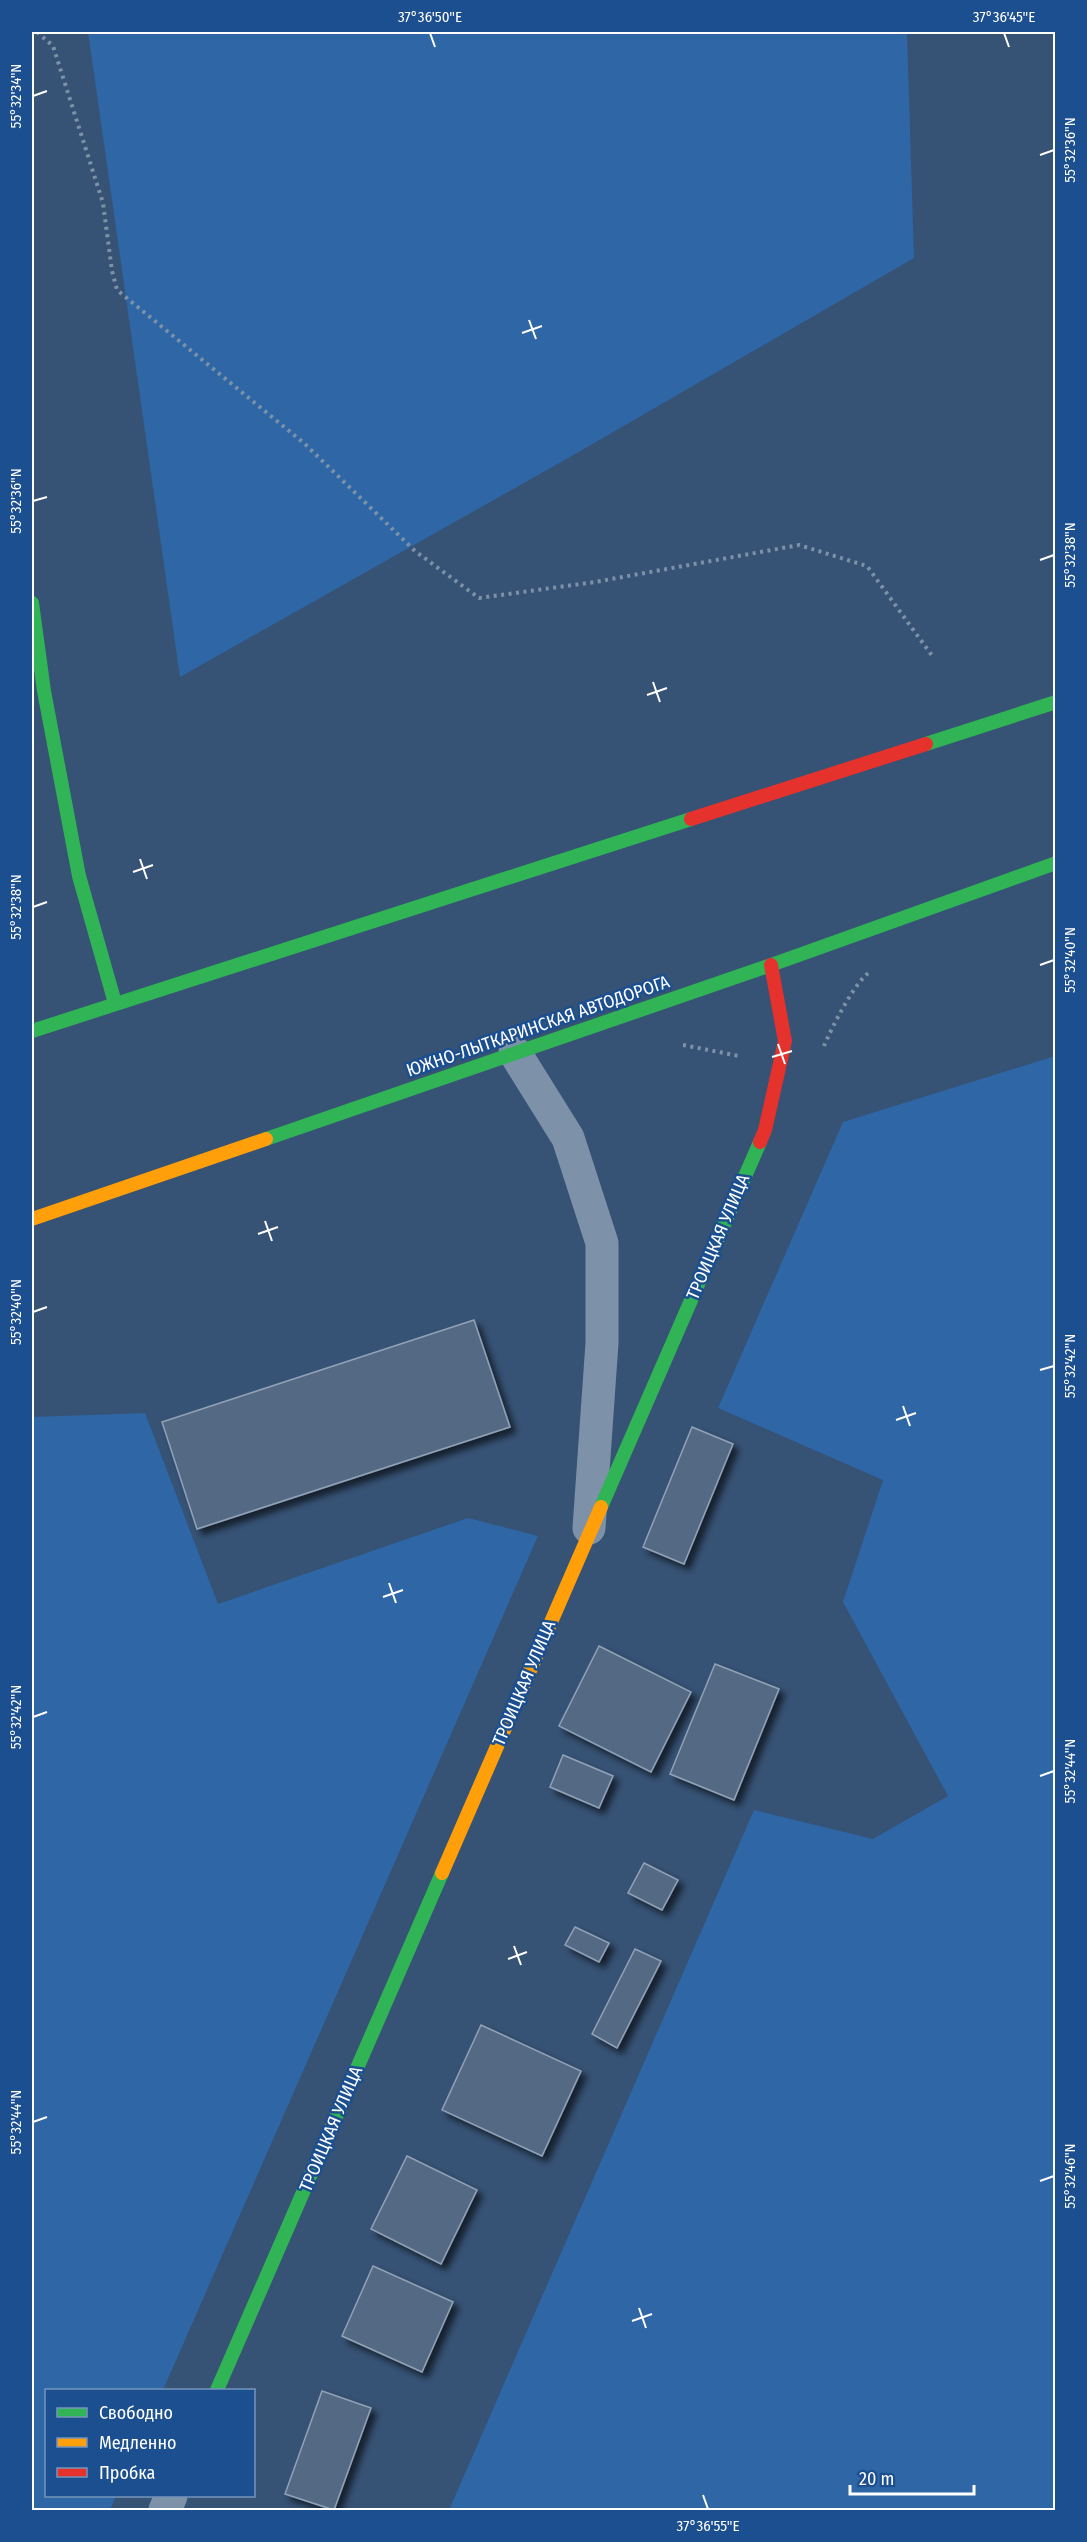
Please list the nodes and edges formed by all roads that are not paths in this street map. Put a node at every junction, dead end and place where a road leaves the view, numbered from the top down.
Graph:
1 (32, 603) edge
2 (1056, 702) edge
3 (1054, 864) edge
4 (771, 965) junction
5 (115, 1003) junction
6 (32, 1031) edge
7 (515, 1053) junction
8 (32, 1219) edge
9 (589, 1535) junction
10 (218, 2389) edge
11 (171, 2497) edge
12 (165, 2511) edge

1 - 5 main road
2 - 5 main road
3 - 4 main road, ЮЖНО-ЛЫТКАРИНСКАЯ АВТОДОРОГА
4 - 7 main road, ЮЖНО-ЛЫТКАРИНСКАЯ АВТОДОРОГА
4 - 9 main road, ТРОИЦКАЯ УЛИЦА
5 - 6 main road
7 - 8 main road, ЮЖНО-ЛЫТКАРИНСКАЯ АВТОДОРОГА
7 - 9 street
9 - 10 main road, ТРОИЦКАЯ УЛИЦА
11 - 12 street

